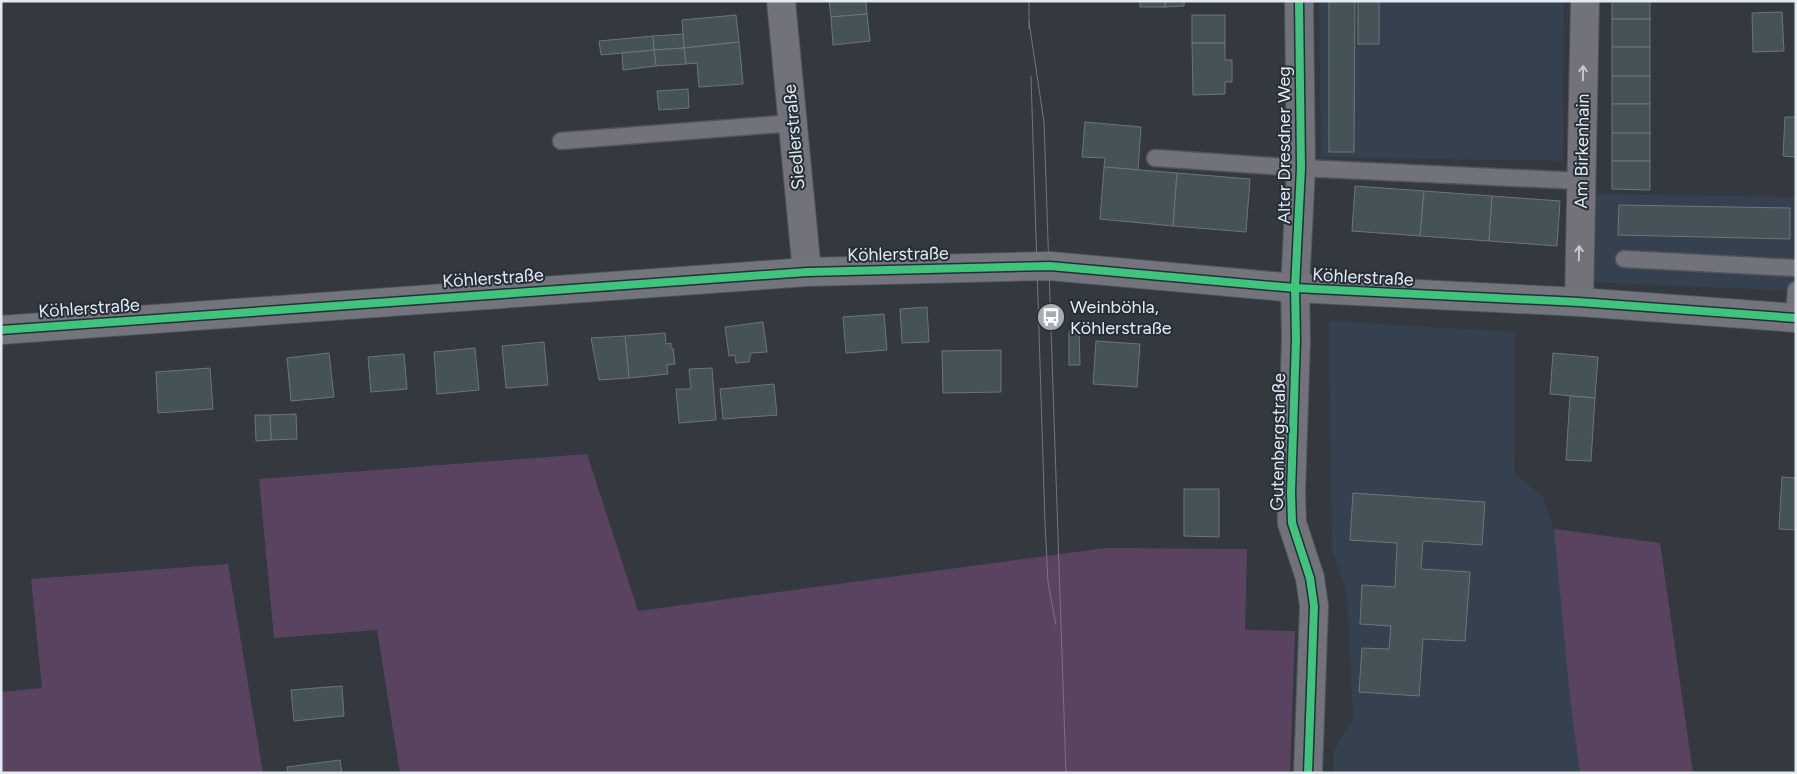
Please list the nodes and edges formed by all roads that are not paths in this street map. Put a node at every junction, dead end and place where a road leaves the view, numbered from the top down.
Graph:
1 (782, 1) edge
2 (1298, 1) edge
3 (1584, 1) edge
4 (793, 123) junction
5 (561, 141) dead end
6 (1155, 158) dead end
7 (1301, 168) junction
8 (1581, 181) junction
9 (1624, 259) dead end
10 (1796, 268) edge
11 (806, 272) junction
12 (1295, 288) junction
13 (1796, 290) edge
14 (1579, 302) junction
15 (1795, 318) edge
16 (1, 330) edge
17 (1308, 773) edge

1 - 4 street, Siedlerstraße
2 - 7 street, Alter Dresdner Weg
8 -> 3 street, Am Birkenhain
4 - 5 lane
4 - 11 street, Siedlerstraße
6 - 7 lane
7 - 8 lane
7 - 12 street, Alter Dresdner Weg
14 -> 8 street, Am Birkenhain
9 - 10 lane
11 - 12 street, Köhlerstraße
11 - 16 street, Köhlerstraße
12 - 14 street, Köhlerstraße
12 - 17 street, Gutenbergstraße
13 - 15 lane
14 - 15 street, Köhlerstraße

